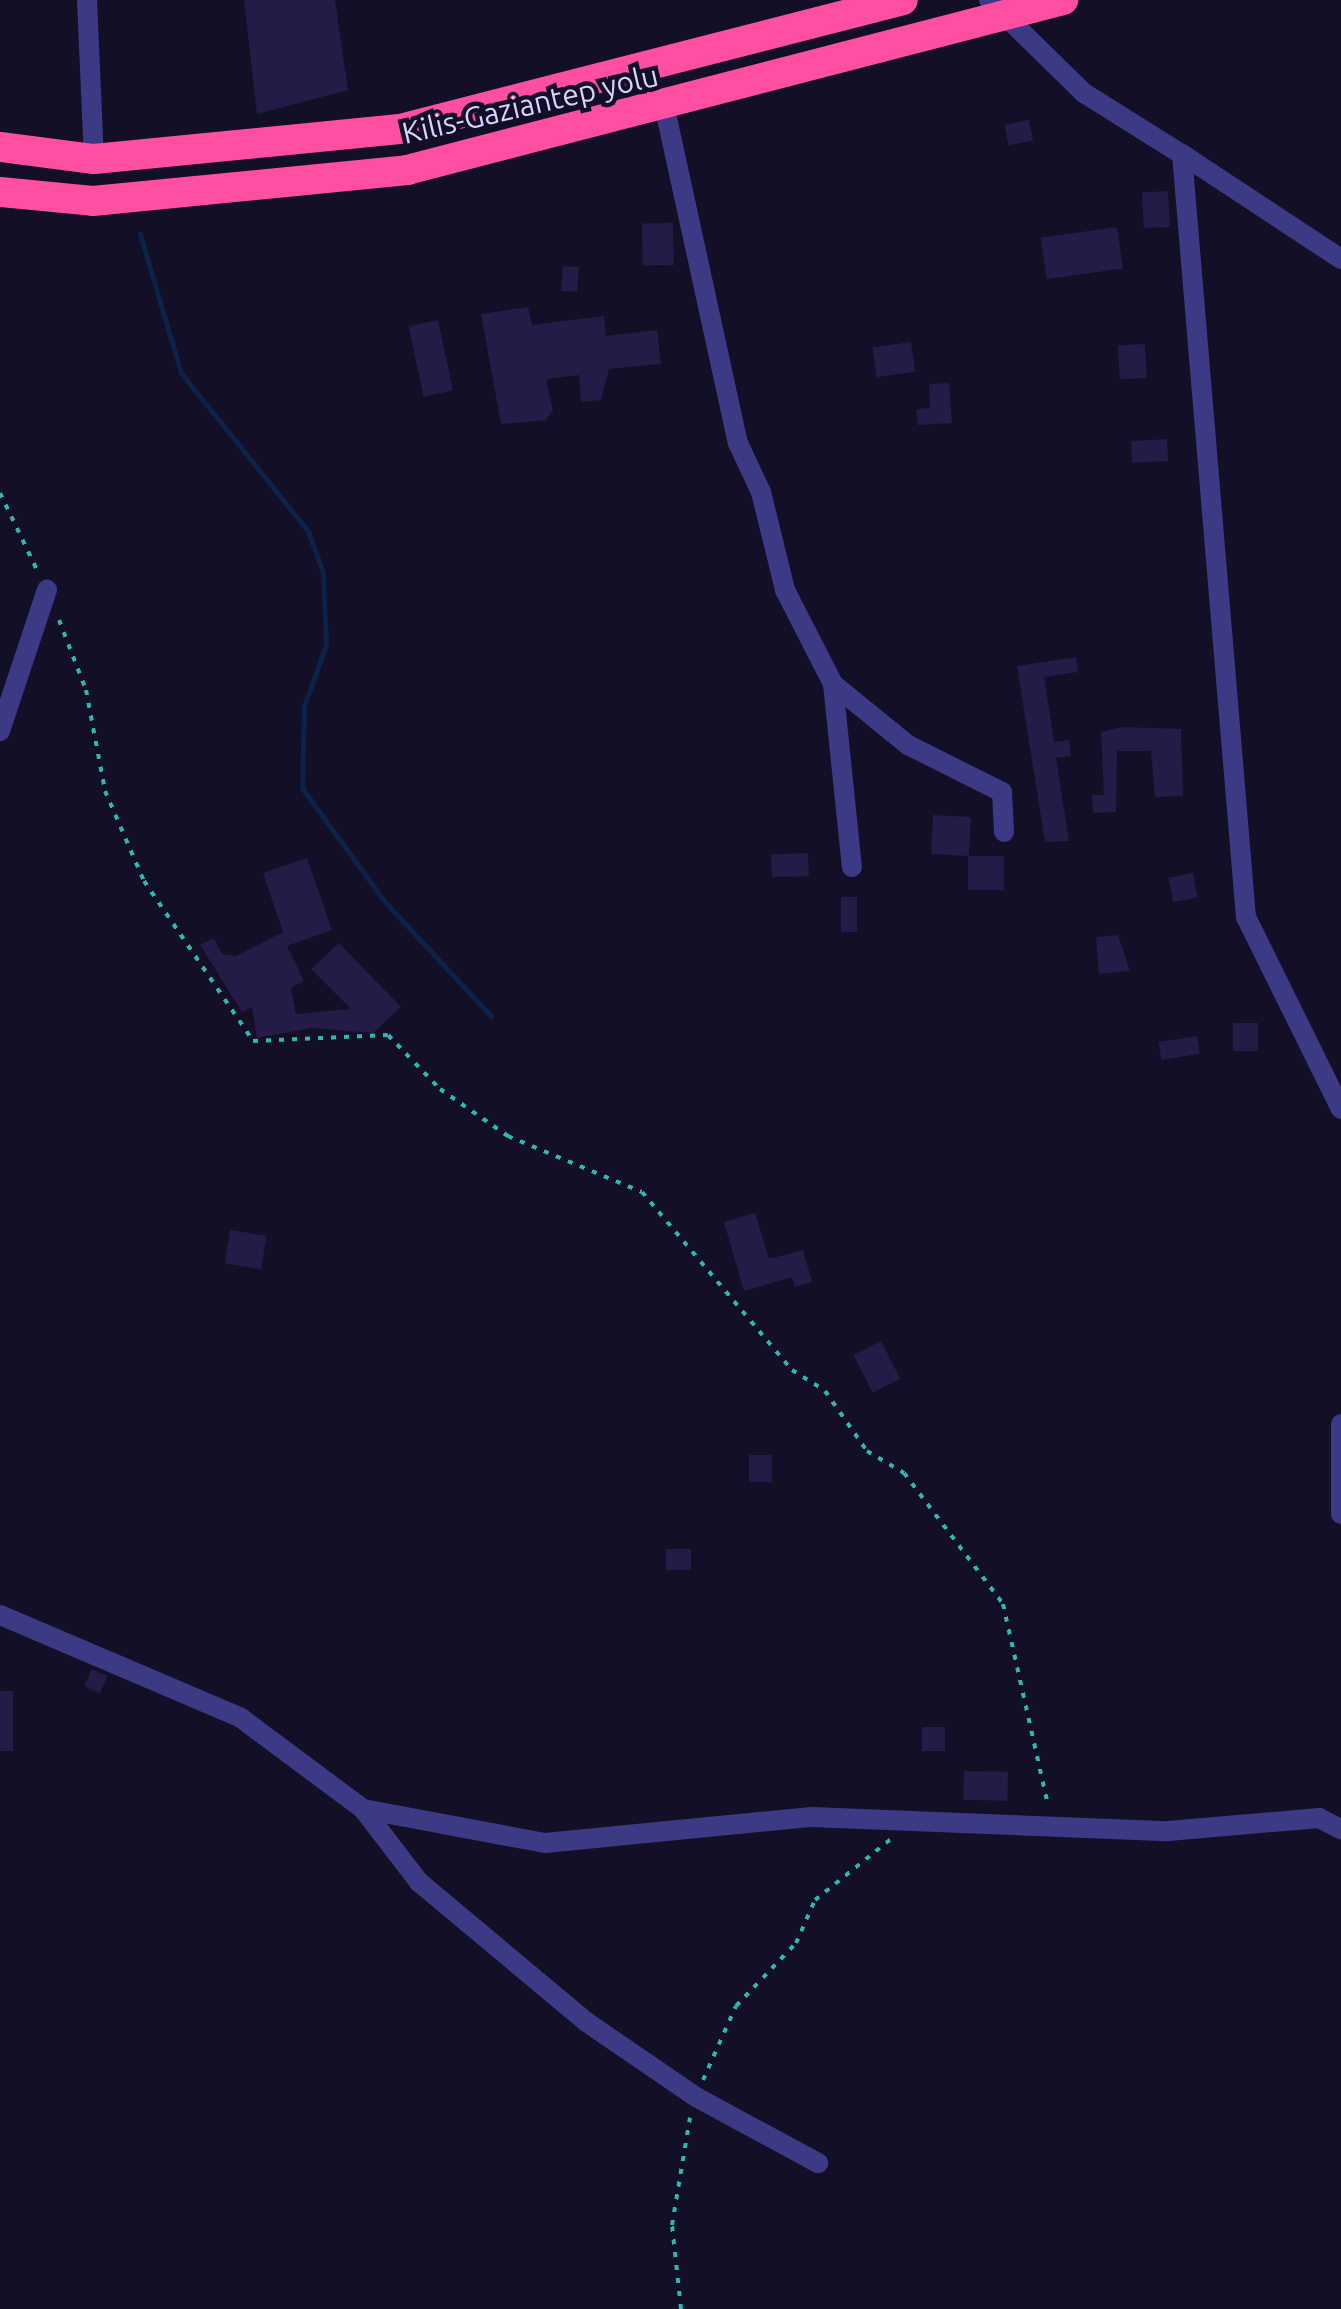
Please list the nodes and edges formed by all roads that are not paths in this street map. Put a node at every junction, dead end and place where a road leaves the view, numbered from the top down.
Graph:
1 (87, 0) edge
2 (902, 0) edge
3 (1063, 0) edge
4 (996, 8) edge
5 (666, 109) junction
6 (0, 148) edge
7 (1182, 154) junction
8 (94, 159) junction
9 (0, 192) edge
10 (1341, 256) edge
11 (47, 590) road end
12 (833, 684) junction
13 (0, 731) edge
14 (1004, 832) dead end
15 (852, 866) dead end
16 (1341, 1109) edge
17 (1341, 1424) edge
18 (1341, 1514) edge
19 (0, 1615) edge
20 (363, 1810) junction
21 (1341, 1829) edge
22 (818, 2163) dead end

1 - 8 street
2 - 8 highway, Kilis-Gaziantep yolu
3 - 4 highway, Kilis-Gaziantep yolu
4 - 5 highway, Kilis-Gaziantep yolu
4 - 7 street
5 - 9 highway, Kilis-Gaziantep yolu
5 - 12 street
6 - 8 highway, Kilis-Gaziantep yolu
7 - 10 street
7 - 16 street
11 - 13 street
12 - 14 street
12 - 15 street
17 - 18 street
19 - 20 street
20 - 21 street
20 - 22 street

